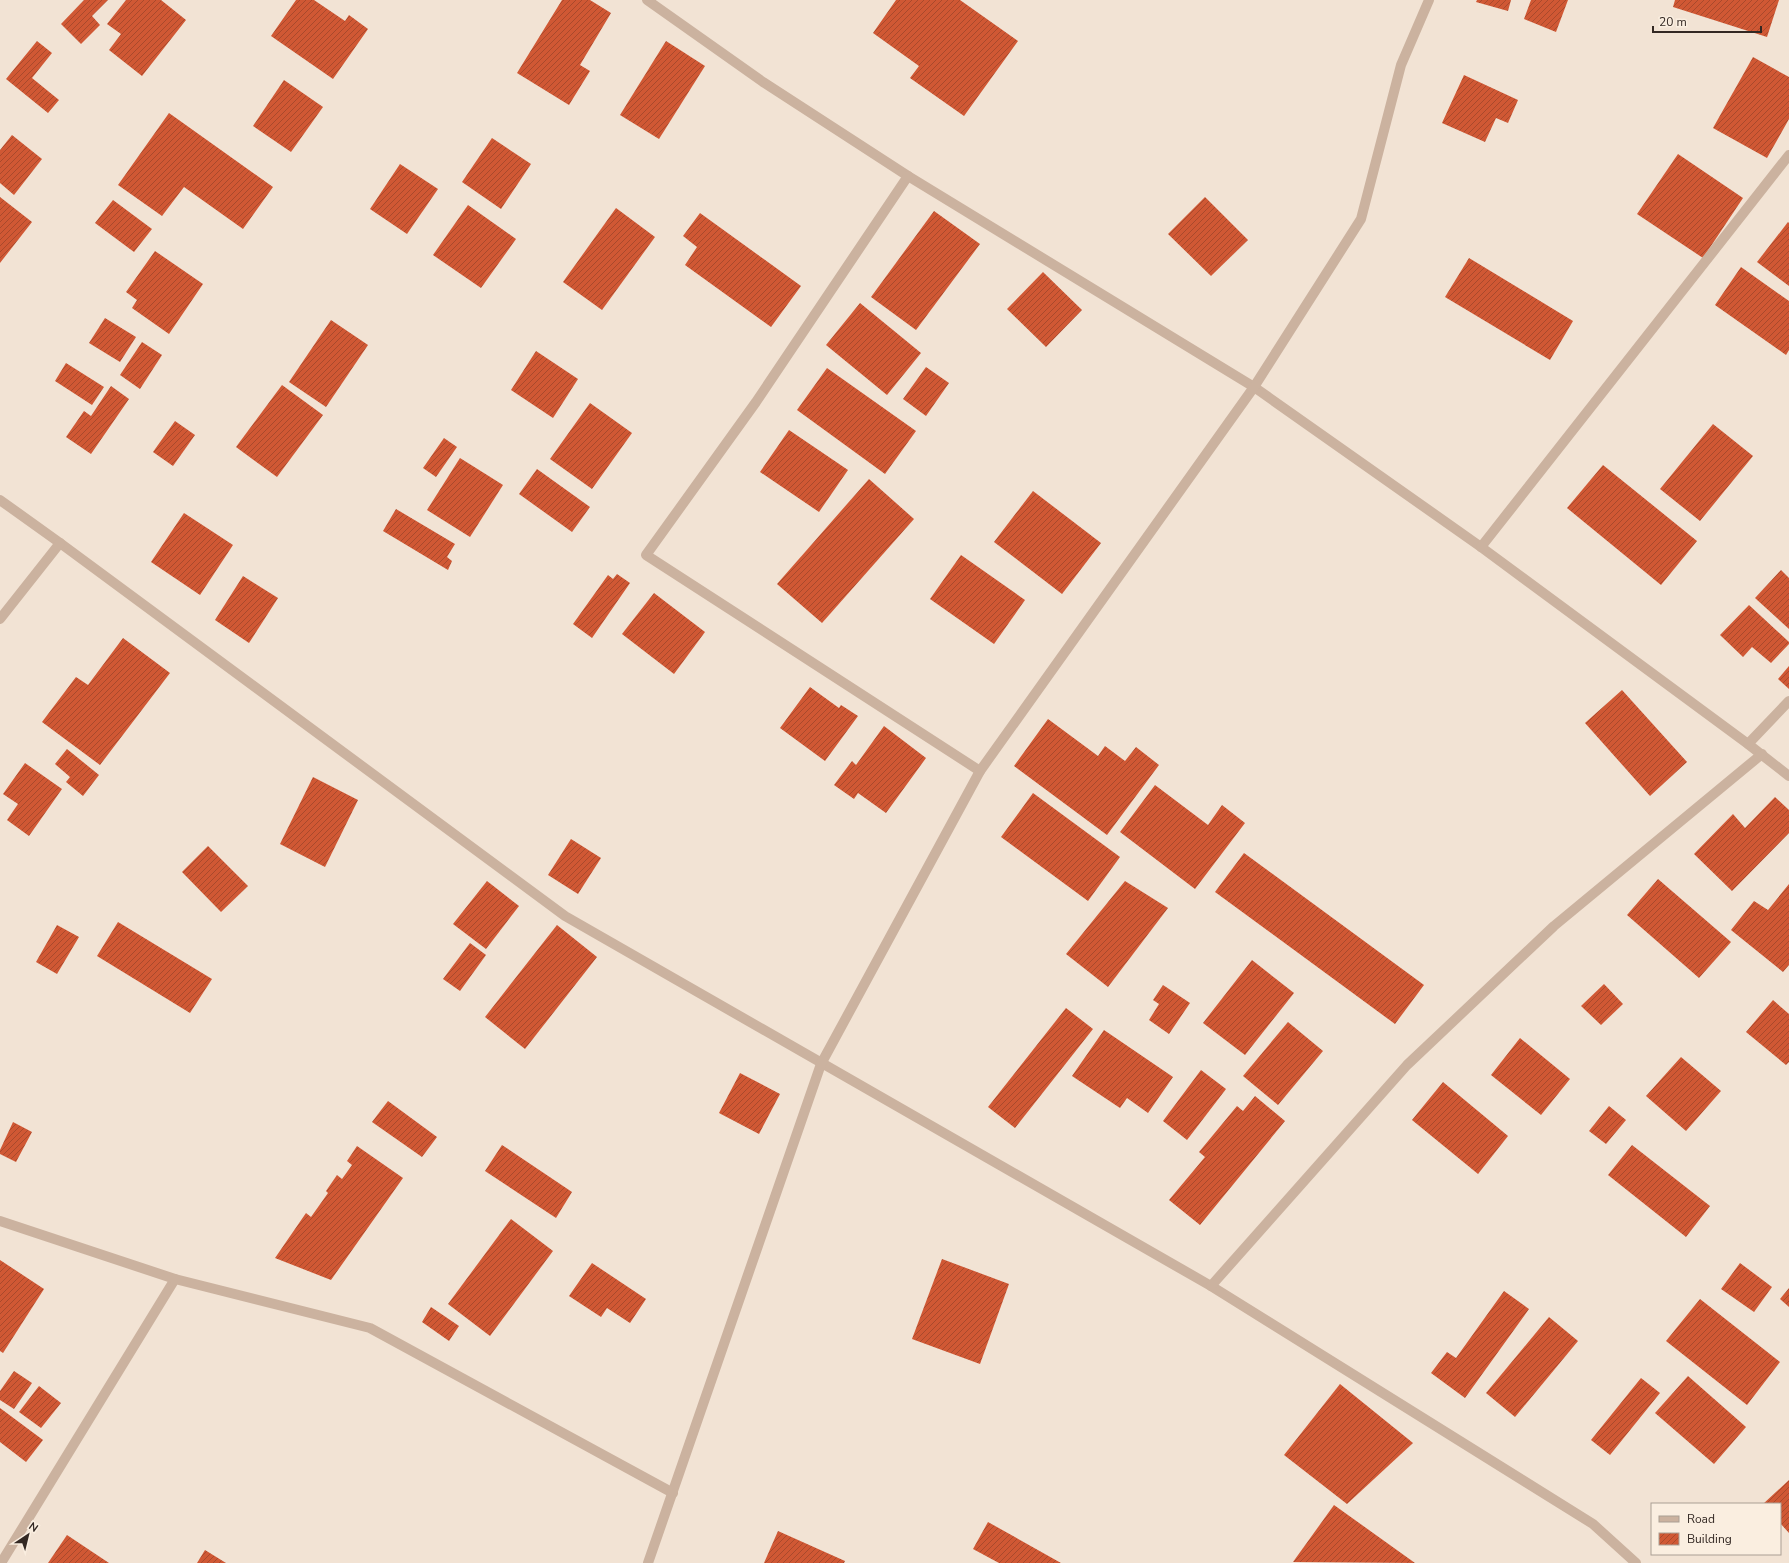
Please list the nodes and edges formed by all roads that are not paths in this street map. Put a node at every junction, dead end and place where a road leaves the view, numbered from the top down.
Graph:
1 (647, 0) edge
2 (1429, 0) edge
3 (1789, 155) edge
4 (908, 176) junction
5 (1254, 387) junction
6 (0, 500) edge
7 (60, 543) junction
8 (1481, 547) junction
9 (0, 618) edge
10 (1789, 701) edge
11 (1748, 744) junction
12 (1762, 754) junction
13 (980, 771) junction
14 (1789, 776) edge
15 (821, 1064) junction
16 (0, 1221) edge
17 (175, 1279) junction
18 (1210, 1286) junction
19 (673, 1493) junction
20 (1, 1563) edge
21 (648, 1563) edge
22 (1636, 1563) edge

1 - 4 street
2 - 5 street
3 - 8 street
4 - 5 street
4 - 13 street
5 - 8 street
5 - 13 street
6 - 7 street
7 - 9 street
7 - 15 street
8 - 11 street
10 - 11 street
11 - 12 street
12 - 14 street
12 - 18 street
13 - 15 street
15 - 18 street
15 - 19 street
16 - 17 street
17 - 19 street
17 - 20 street
18 - 22 street
19 - 21 street

